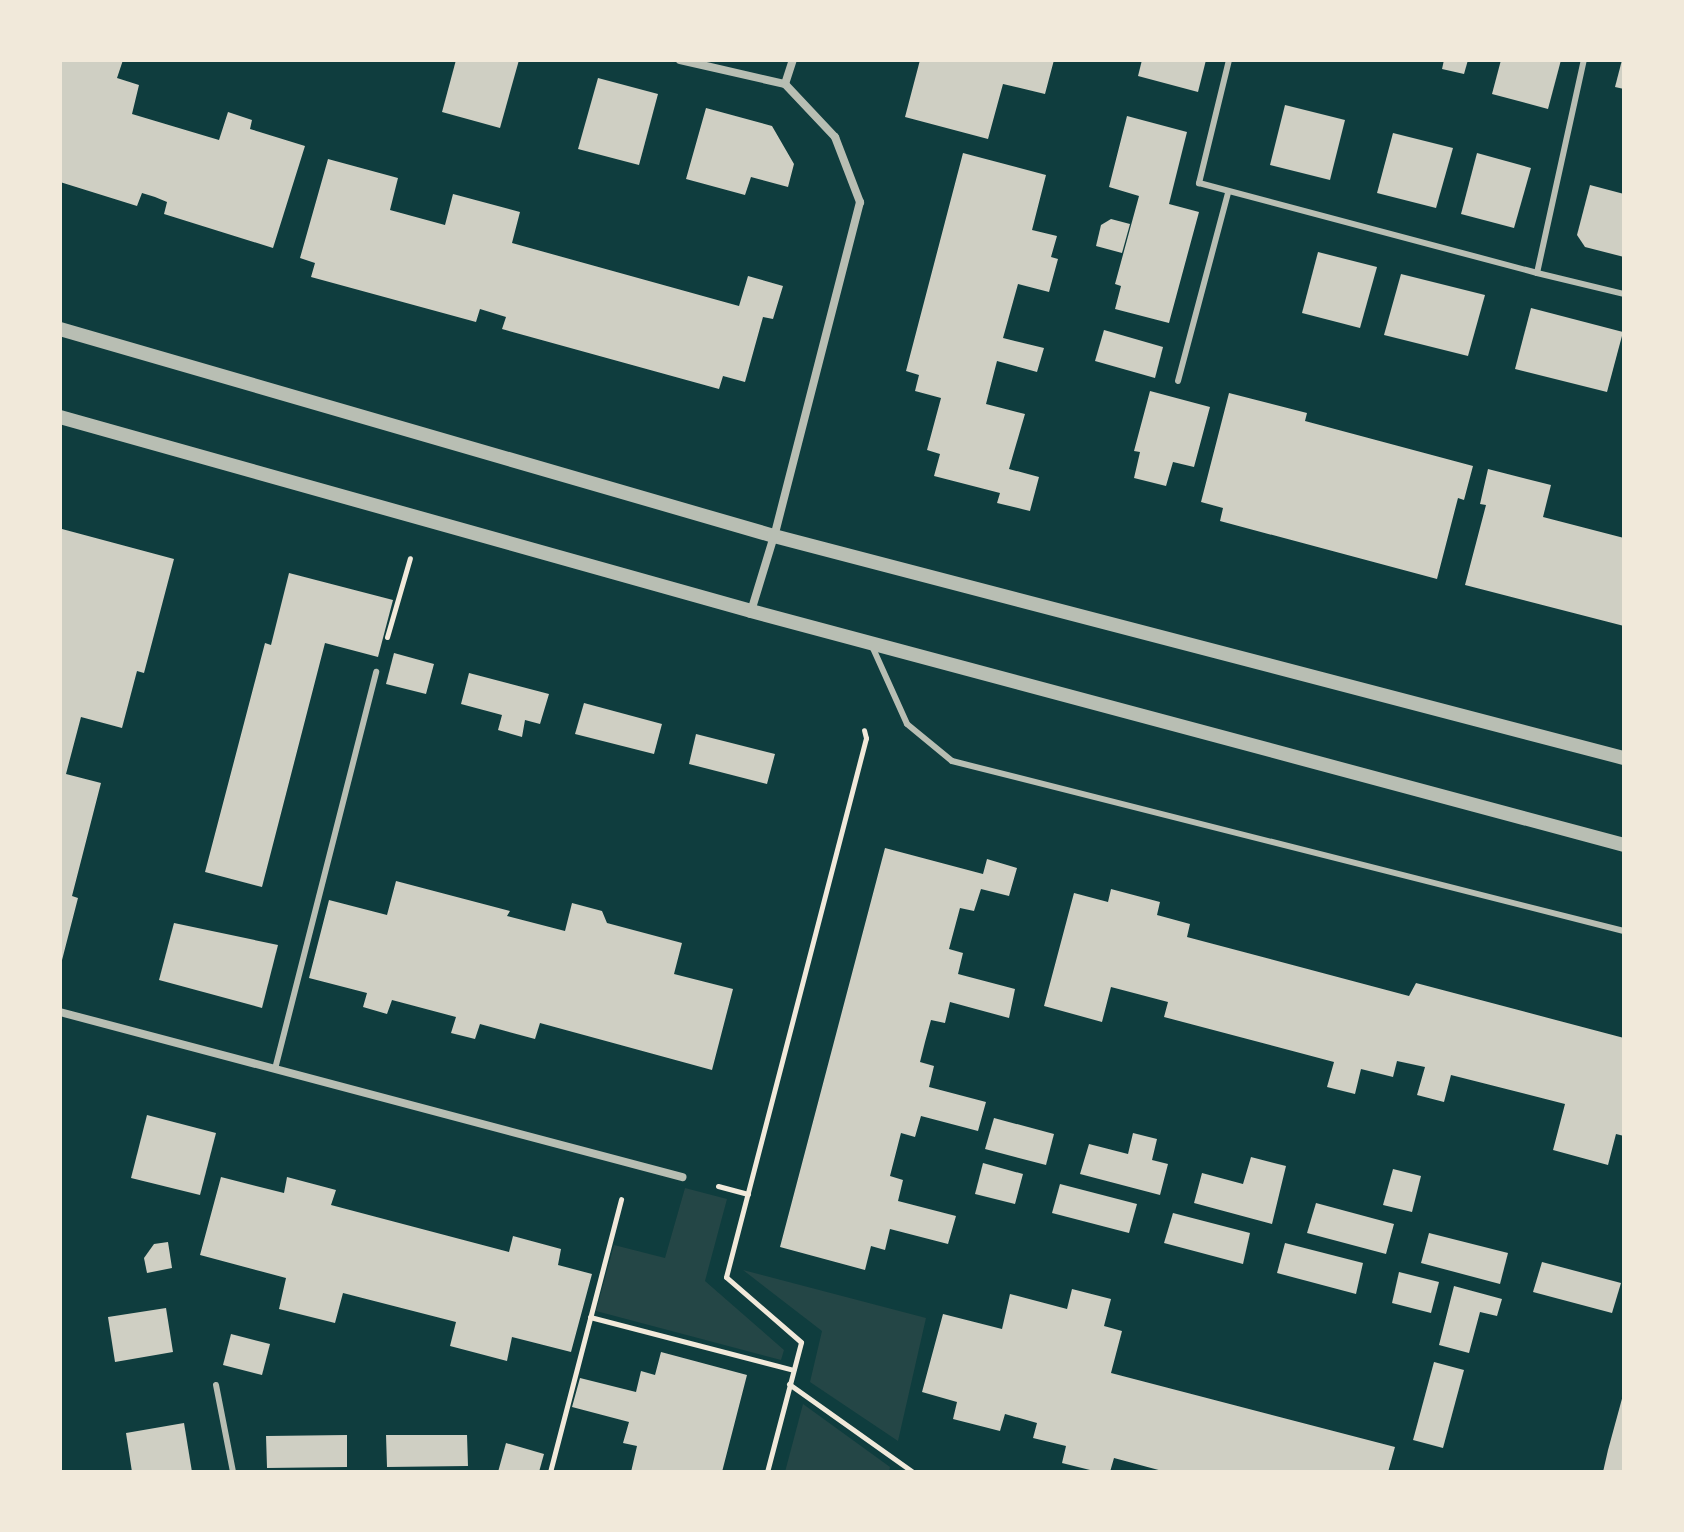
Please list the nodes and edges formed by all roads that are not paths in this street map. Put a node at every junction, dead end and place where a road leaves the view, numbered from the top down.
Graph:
1 (680, 60) edge
2 (793, 60) edge
3 (1229, 60) edge
4 (1584, 60) edge
5 (785, 84) junction
6 (1228, 193) junction
7 (1537, 273) junction
8 (1624, 294) edge
9 (60, 329) edge
10 (1178, 381) dead end
11 (60, 417) edge
12 (774, 536) junction
13 (751, 611) junction
14 (870, 643) junction
15 (376, 672) road end
16 (1624, 758) edge
17 (1624, 845) edge
18 (1624, 931) edge
19 (60, 1012) edge
20 (275, 1069) junction
21 (682, 1177) dead end
22 (216, 1385) dead end
23 (233, 1472) edge

1 - 5 street
2 - 5 street
3 - 6 lane
4 - 7 lane
5 - 12 street
6 - 7 lane
6 - 10 lane
7 - 8 lane
9 - 12 street
11 - 13 street
12 - 13 street
12 - 16 street
13 - 14 street
14 - 17 street
14 - 18 lane
15 - 20 lane
19 - 20 street
20 - 21 street
22 - 23 lane

